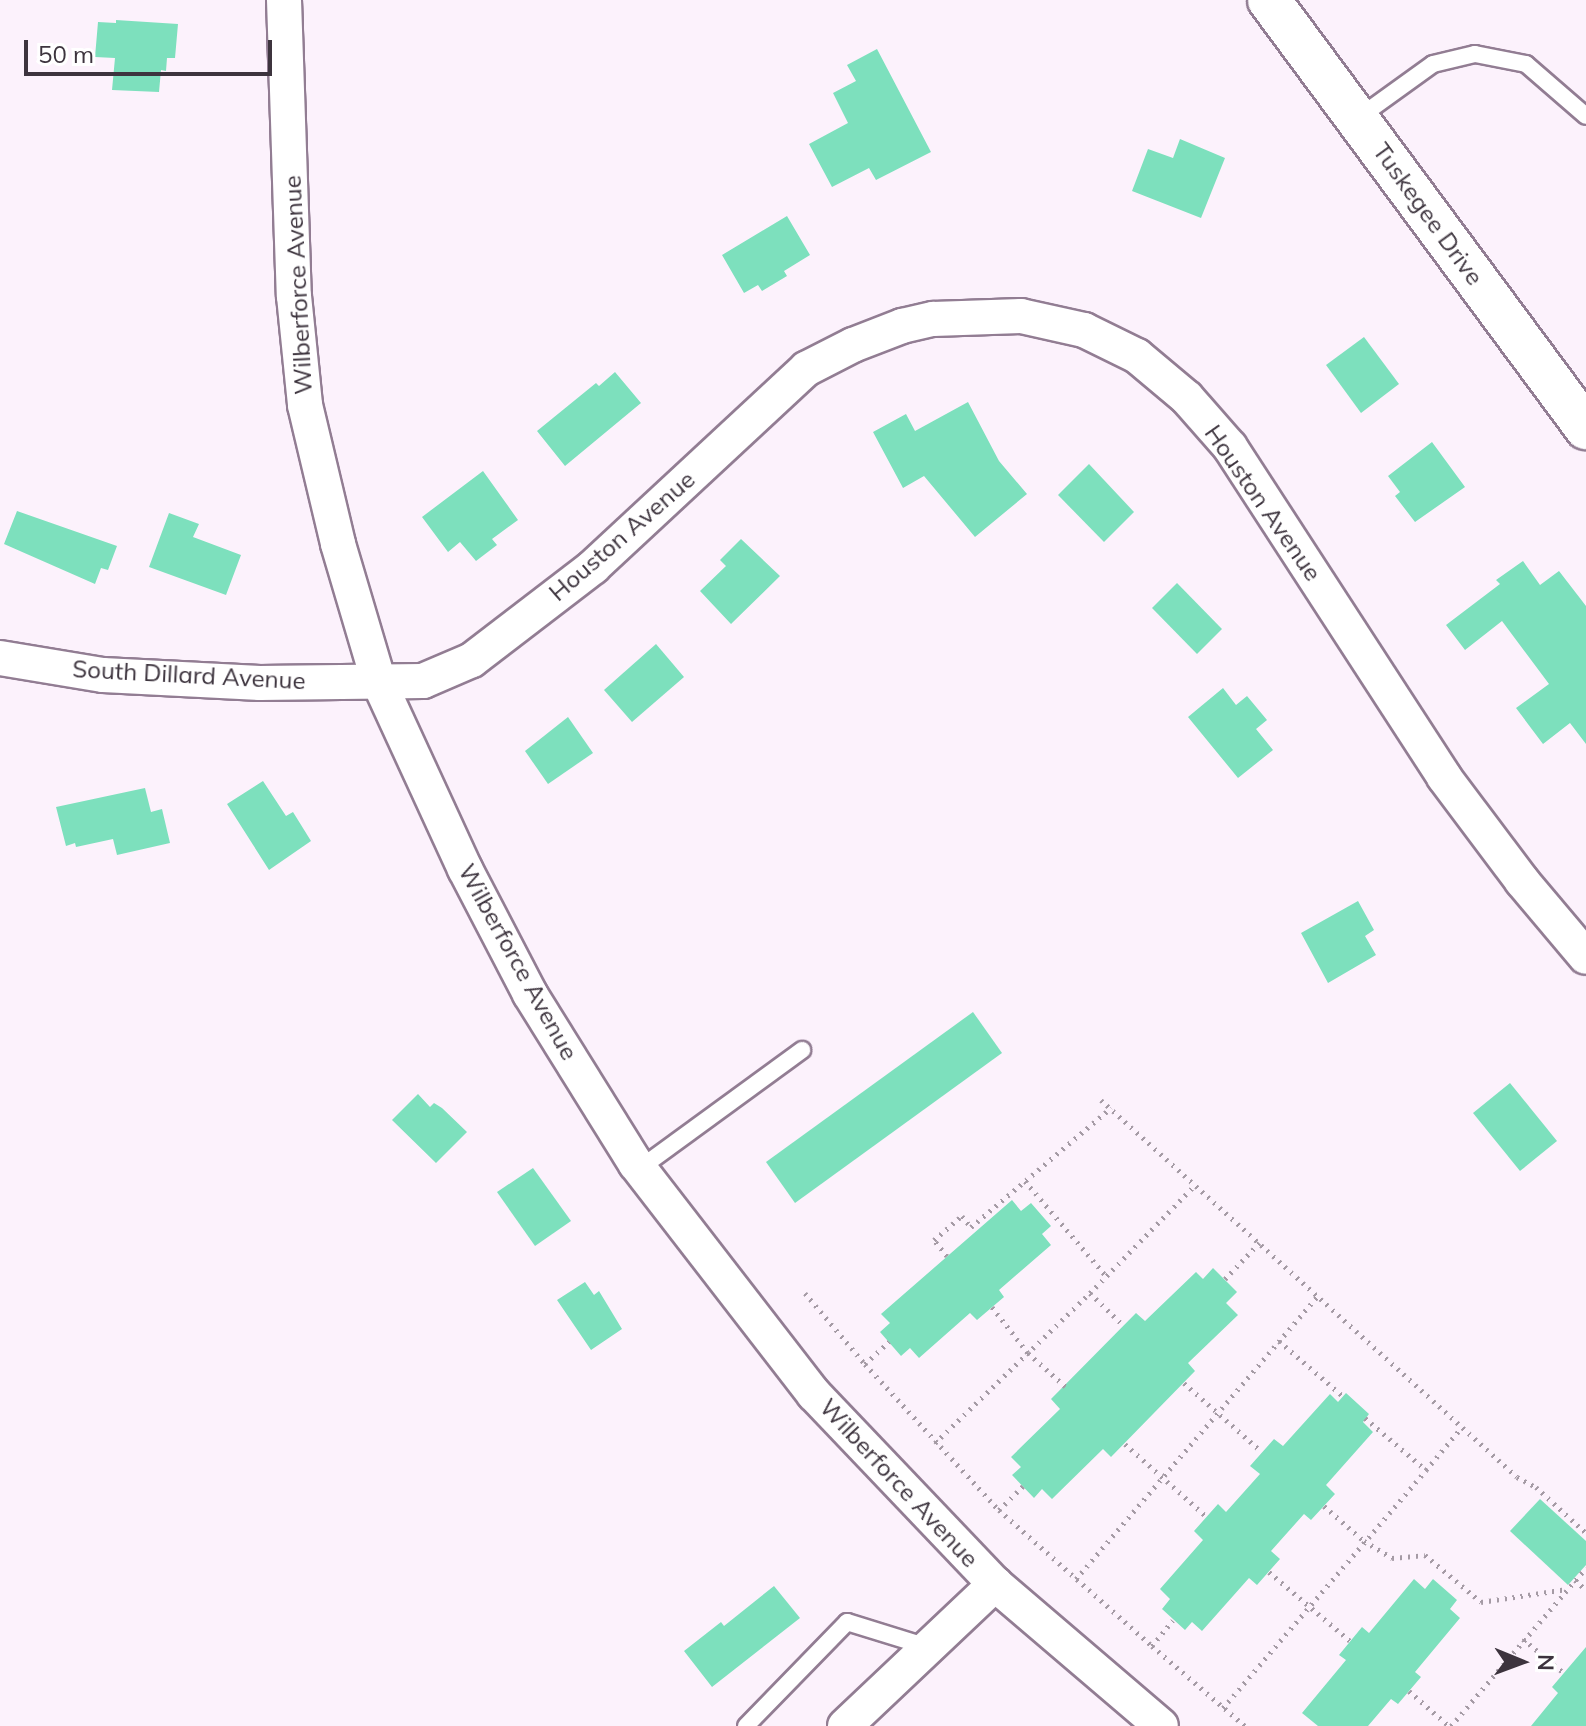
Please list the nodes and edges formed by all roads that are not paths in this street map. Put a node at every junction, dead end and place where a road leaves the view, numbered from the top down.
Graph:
1 (284, 0) edge
2 (1269, 0) edge
3 (1586, 116) edge
4 (1357, 119) junction
5 (1586, 428) edge
6 (0, 658) edge
7 (379, 682) junction
8 (1586, 957) edge
9 (802, 1050) dead end
10 (639, 1169) junction
11 (995, 1584) junction
12 (930, 1647) junction
13 (746, 1726) edge
14 (845, 1726) edge
15 (1161, 1726) edge

1 - 7 street, Wilberforce Avenue
2 - 4 street, Tuskegee Drive
3 - 4 lane
4 - 5 street, Tuskegee Drive
6 - 7 street, South Dillard Avenue
7 - 8 street, Houston Avenue
7 - 10 street, Wilberforce Avenue
9 - 10 lane
10 - 11 street, Wilberforce Avenue
11 - 12 street
11 - 15 street, Wilberforce Avenue
12 - 13 lane
12 - 14 street

